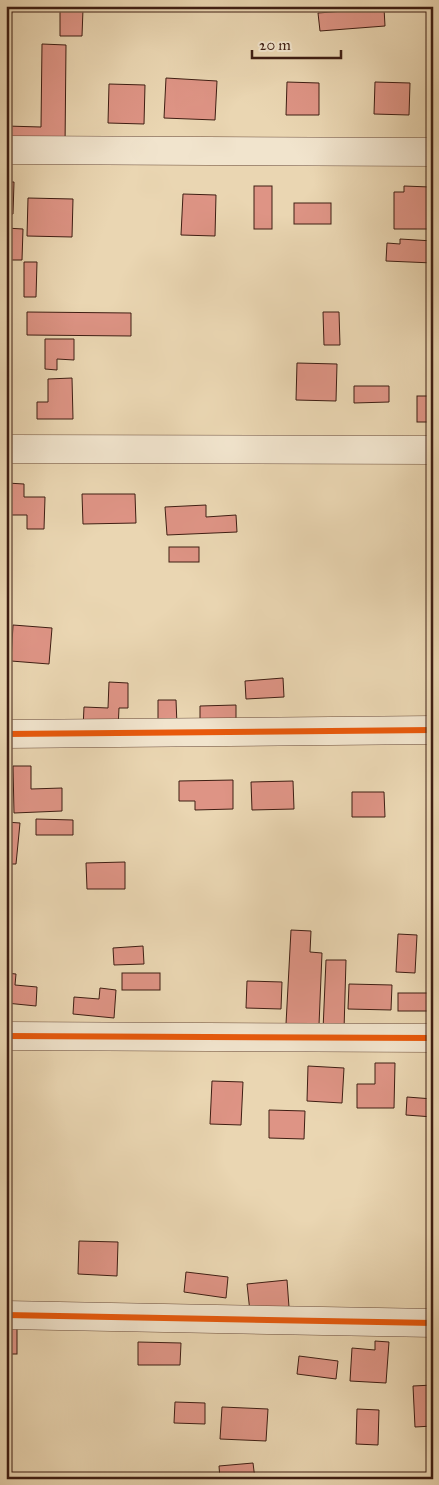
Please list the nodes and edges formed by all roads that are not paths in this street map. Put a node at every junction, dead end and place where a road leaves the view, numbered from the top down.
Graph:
1 (6, 150) edge
2 (433, 152) edge
3 (6, 449) edge
4 (433, 450) edge
5 (433, 730) edge
6 (6, 734) edge
7 (6, 1036) edge
8 (433, 1038) edge
9 (6, 1315) edge
10 (433, 1323) edge

1 - 2 street
3 - 4 street
5 - 6 street
7 - 8 street
9 - 10 street

